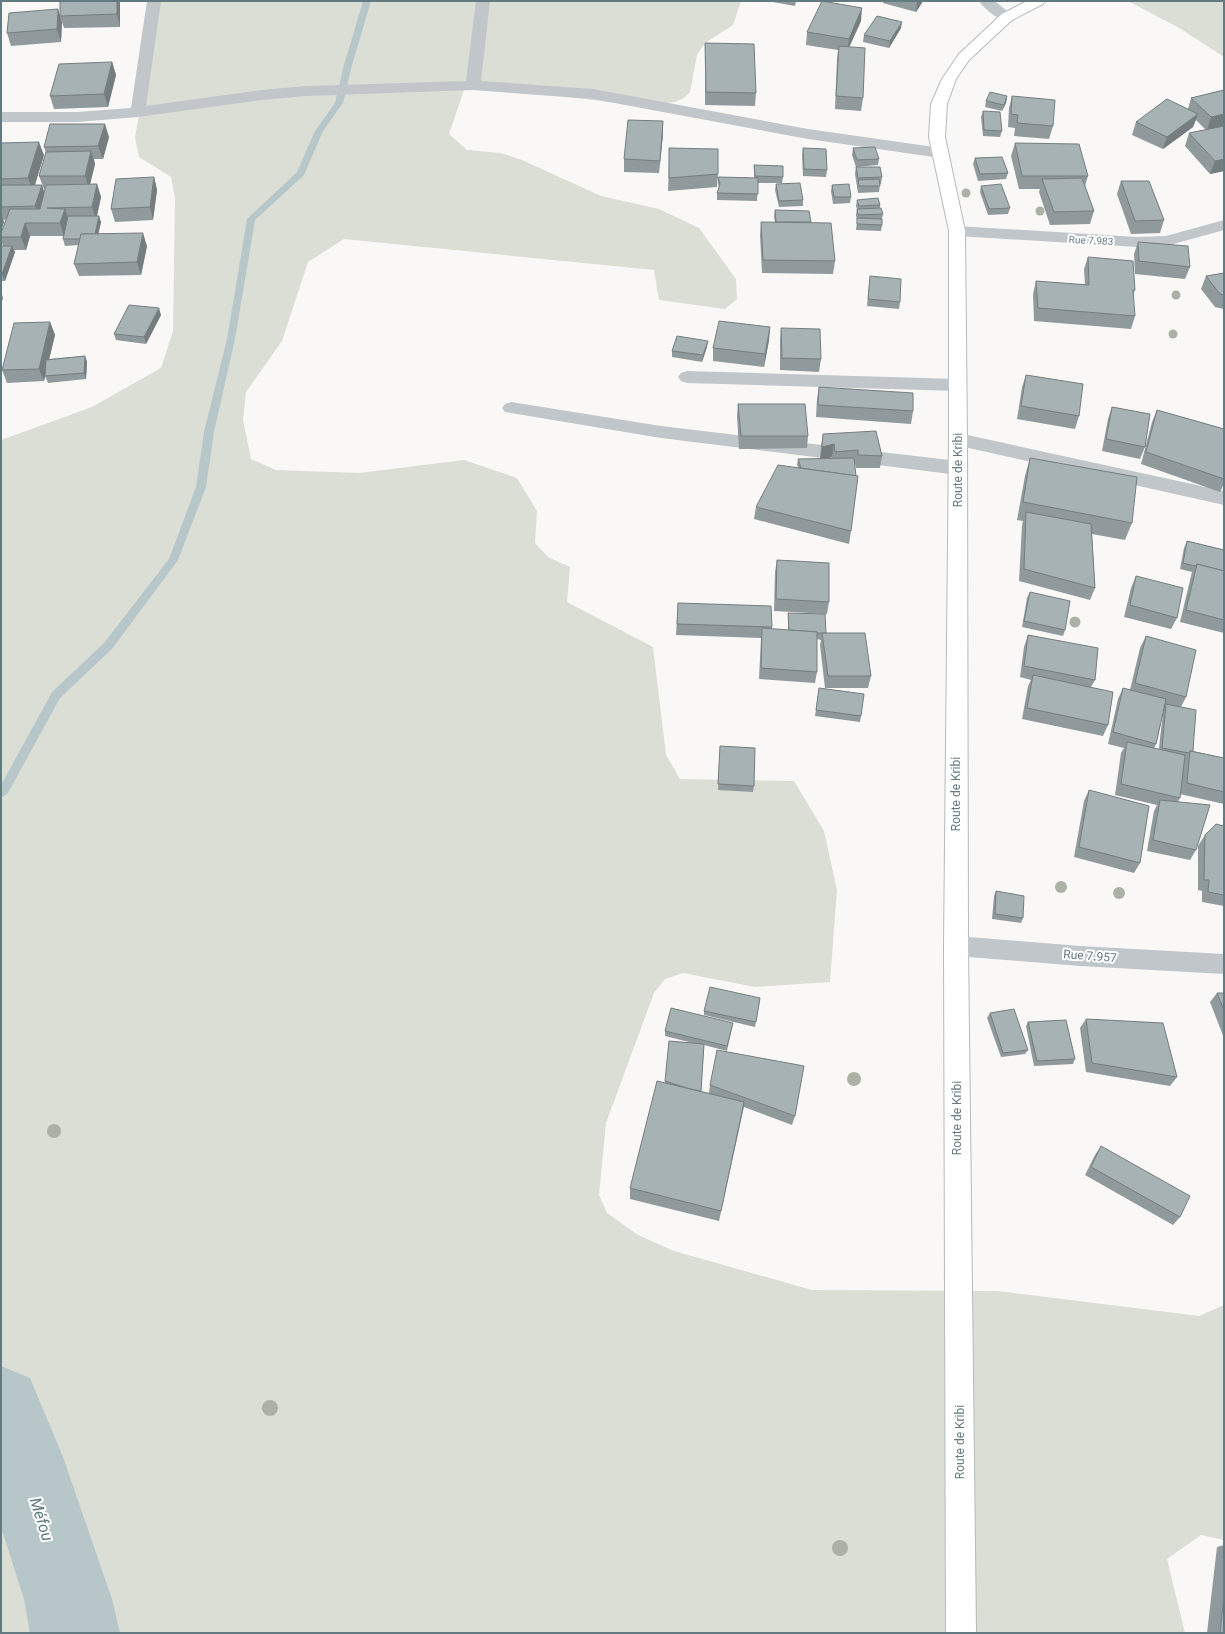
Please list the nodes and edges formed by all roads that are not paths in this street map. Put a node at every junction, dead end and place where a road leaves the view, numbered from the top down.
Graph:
1 (154, 1) edge
2 (483, 1) edge
3 (986, 1) edge
4 (1038, 1) edge
5 (1007, 17) junction
6 (473, 85) junction
7 (138, 112) junction
8 (1, 117) edge
9 (941, 153) junction
10 (1224, 225) edge
11 (957, 231) junction
12 (686, 376) dead end
13 (958, 384) junction
14 (511, 408) dead end
15 (958, 439) junction
16 (958, 468) junction
17 (1224, 498) edge
18 (956, 946) junction
19 (1224, 964) edge
20 (961, 1633) edge

1 - 7 street
2 - 6 street
3 - 5 street
4 - 5 main road, Route de Kribi
5 - 9 main road, Route de Kribi
6 - 7 street
6 - 9 street
7 - 8 street
9 - 11 main road, Route de Kribi
10 - 11 street, Rue 7.983
11 - 13 main road, Route de Kribi
12 - 13 street
13 - 15 main road, Route de Kribi
14 - 16 street
15 - 16 main road, Route de Kribi
15 - 17 street
16 - 18 main road, Route de Kribi
18 - 19 street, Rue 7.957
18 - 20 main road, Route de Kribi

